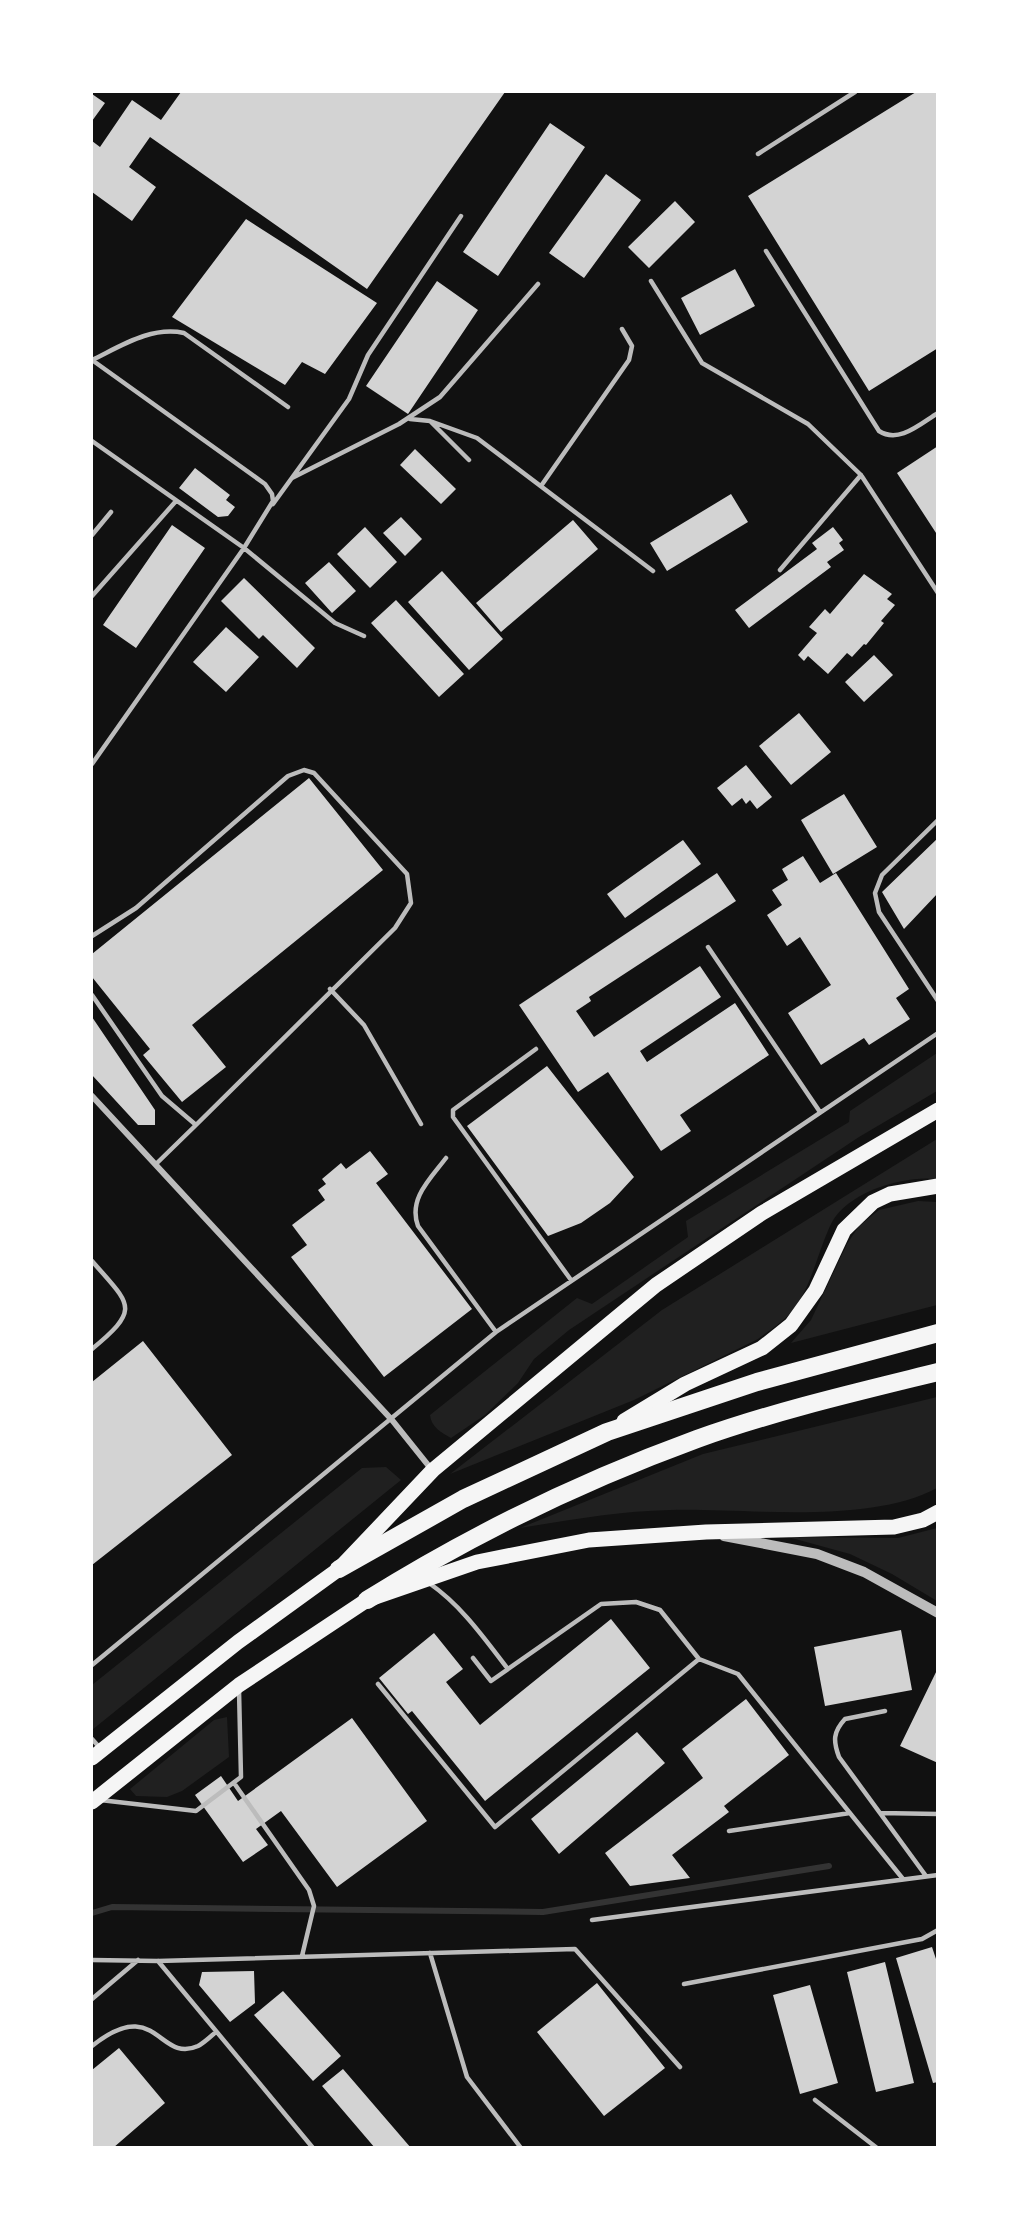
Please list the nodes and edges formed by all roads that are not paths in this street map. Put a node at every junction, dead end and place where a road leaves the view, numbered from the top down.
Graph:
1 (855, 92) edge
2 (758, 154) dead end
3 (461, 216) dead end
4 (766, 251) dead end
5 (651, 281) dead end
6 (538, 284) dead end
7 (622, 329) dead end
8 (92, 360) edge
9 (288, 407) dead end
10 (938, 413) edge
11 (430, 422) junction
12 (399, 424) junction
13 (92, 441) edge
14 (469, 460) dead end
15 (861, 475) junction
16 (290, 480) junction
17 (541, 486) junction
18 (176, 501) junction
19 (270, 509) junction
20 (111, 512) dead end
21 (92, 535) edge
22 (244, 548) junction
23 (780, 570) dead end
24 (653, 571) dead end
25 (938, 593) edge
26 (92, 596) edge
27 (364, 636) dead end
28 (92, 764) edge
29 (938, 820) edge
30 (92, 936) edge
31 (708, 947) dead end
32 (330, 989) junction
33 (92, 995) edge
34 (938, 1001) edge
35 (938, 1034) edge
36 (536, 1049) dead end
37 (92, 1096) edge
38 (938, 1110) edge
39 (820, 1112) junction
40 (421, 1124) dead end
41 (196, 1125) junction
42 (446, 1158) dead end
43 (156, 1164) junction
44 (938, 1186) edge
45 (92, 1261) edge
46 (570, 1280) junction
47 (496, 1332) junction
48 (938, 1333) edge
49 (92, 1349) edge
50 (938, 1372) edge
51 (392, 1420) junction
52 (607, 1432) junction
53 (433, 1470) junction
54 (938, 1512) edge
55 (706, 1532) junction
56 (339, 1569) junction
57 (427, 1581) junction
58 (367, 1600) junction
59 (938, 1613) edge
60 (473, 1658) dead end
61 (699, 1659) junction
62 (92, 1665) edge
63 (508, 1669) junction
64 (378, 1684) dead end
65 (239, 1685) junction
66 (885, 1711) dead end
67 (95, 1749) edge
68 (234, 1783) junction
69 (93, 1801) edge
70 (850, 1813) junction
71 (880, 1813) junction
72 (938, 1814) edge
73 (729, 1831) dead end
74 (938, 1875) edge
75 (926, 1876) junction
76 (903, 1879) junction
77 (592, 1920) dead end
78 (938, 1930) edge
79 (430, 1953) junction
80 (302, 1956) junction
81 (92, 1960) edge
82 (138, 1960) junction
83 (158, 1961) junction
84 (684, 1983) dead end
85 (92, 1999) edge
86 (216, 2032) junction
87 (92, 2046) edge
88 (680, 2067) dead end
89 (815, 2100) dead end
90 (313, 2148) edge
91 (521, 2148) edge
92 (877, 2148) edge

1 - 2 lane
3 - 16 lane
4 - 10 lane
5 - 15 lane
6 - 12 lane
7 - 17 lane
8 - 9 lane
8 - 19 lane
11 - 12 lane
11 - 14 lane
11 - 17 lane
12 - 16 lane
13 - 18 lane
15 - 23 lane
15 - 25 lane
16 - 19 lane
17 - 24 lane
18 - 22 lane
18 - 26 lane
19 - 22 lane
20 - 21 lane
22 - 27 lane
22 - 28 lane
29 - 34 lane
30 - 32 lane
31 - 39 lane
32 - 40 lane
32 - 41 lane
33 - 41 lane
35 - 39 lane
36 - 46 lane
37 - 43 street
38 - 53 main road
39 - 46 lane
41 - 43 lane
42 - 47 lane
43 - 51 street
44 - 52 main road
45 - 49 lane
46 - 47 lane
47 - 51 lane
48 - 52 highway
50 - 58 highway
51 - 53 street
51 - 62 lane
52 - 56 highway
53 - 56 main road
54 - 55 main road
55 - 57 main road
55 - 59 street
56 - 67 main road
57 - 58 main road
57 - 63 lane
58 - 65 main road
60 - 63 lane
61 - 63 lane
61 - 64 lane
61 - 70 lane
65 - 68 lane
65 - 69 main road
66 - 71 lane
68 - 69 lane
68 - 80 lane
70 - 73 lane
70 - 76 lane
71 - 72 lane
71 - 75 lane
74 - 75 lane
75 - 76 lane
76 - 77 lane
78 - 84 lane
79 - 80 lane
79 - 88 lane
79 - 91 lane
80 - 83 lane
81 - 82 lane
82 - 83 lane
82 - 85 lane
83 - 86 lane
86 - 87 lane
86 - 90 lane
89 - 92 lane

